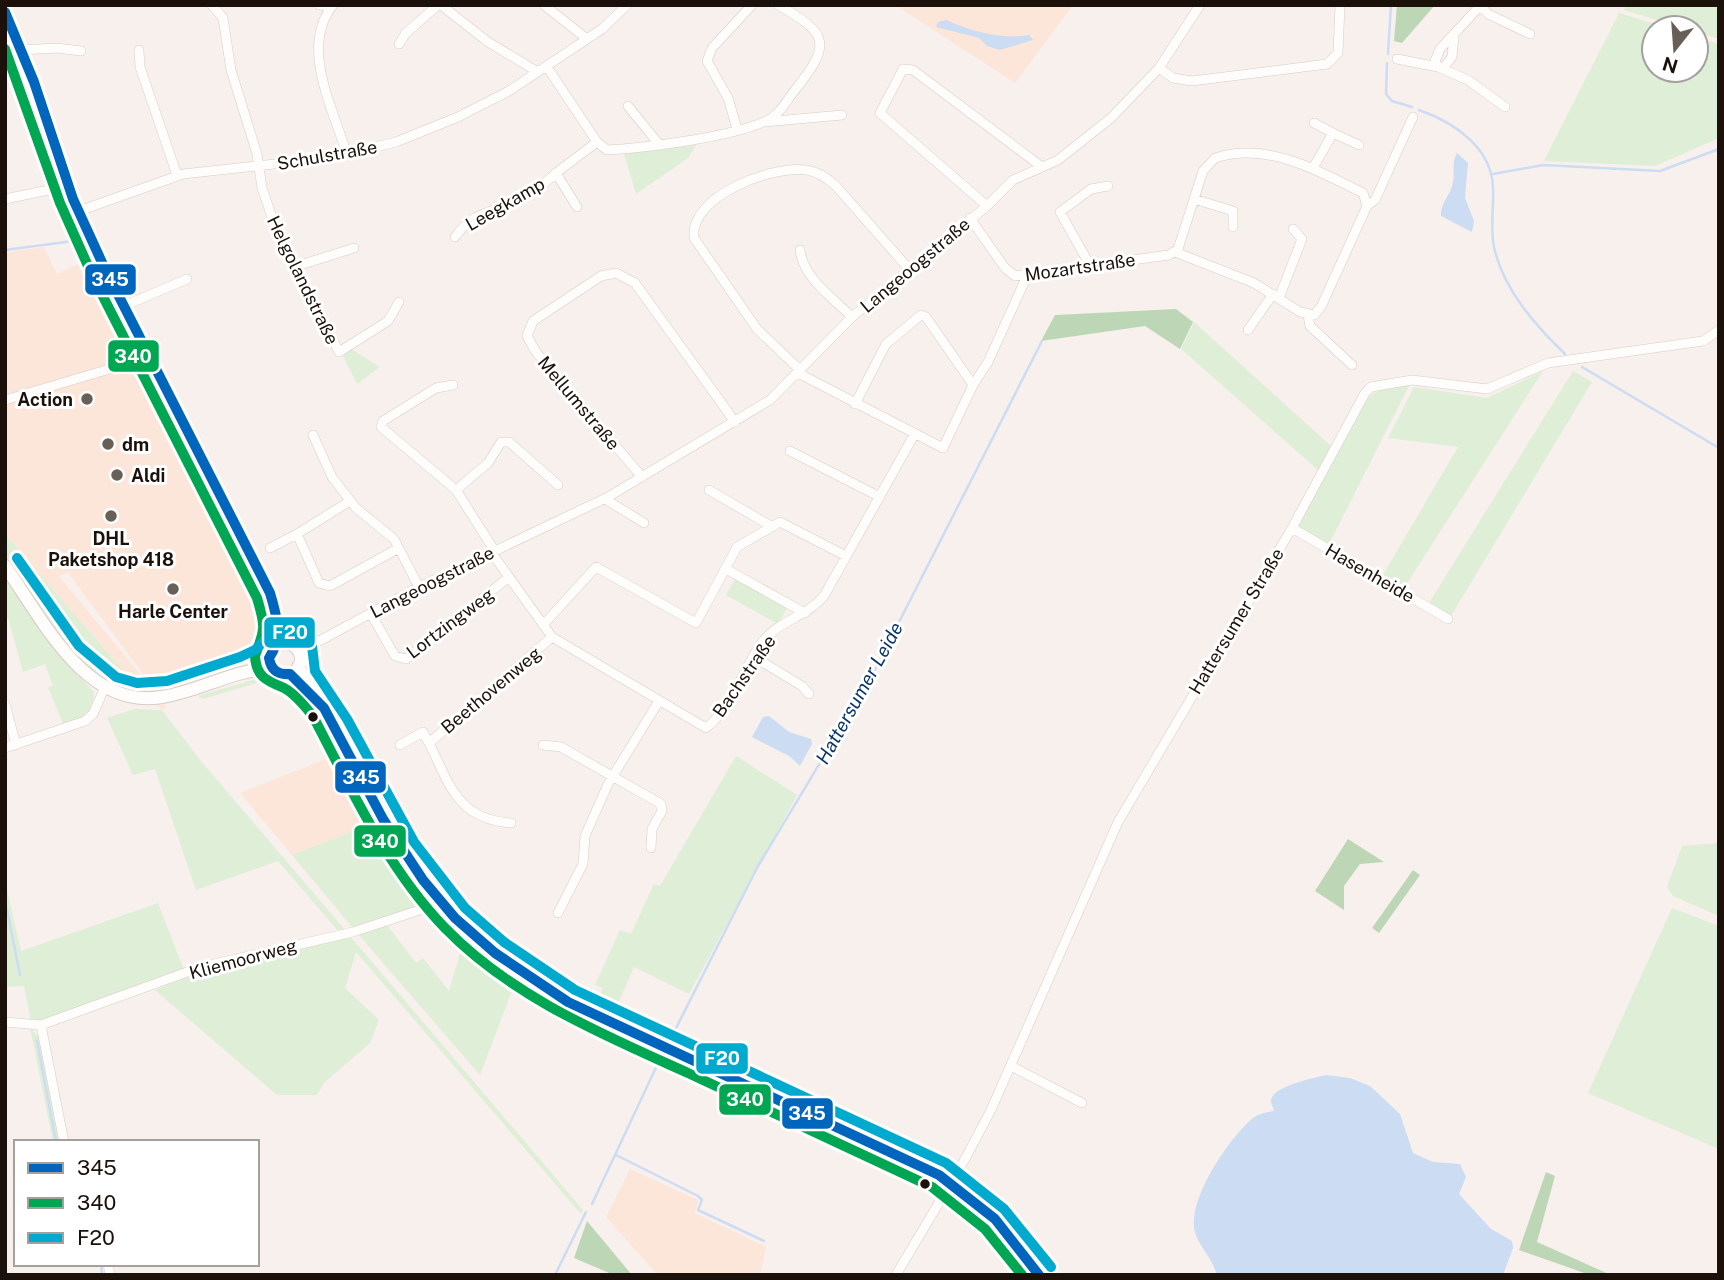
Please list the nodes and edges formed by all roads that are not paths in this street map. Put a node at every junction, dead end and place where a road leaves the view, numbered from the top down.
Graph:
1 (212, 5) edge
2 (319, 5) edge
3 (440, 5) edge
4 (544, 5) edge
5 (626, 5) edge
6 (752, 5) edge
7 (778, 5) edge
8 (1200, 5) edge
9 (1340, 5) edge
10 (332, 6) edge
11 (1480, 6) edge
12 (5, 11) edge
13 (1530, 34) dead end
14 (1454, 36) junction
15 (587, 39) junction
16 (399, 44) dead end
17 (20, 50) junction
18 (139, 50) dead end
19 (81, 51) dead end
20 (1397, 59) dead end
21 (1440, 67) junction
22 (1159, 68) junction
23 (542, 70) junction
24 (628, 106) dead end
25 (1505, 107) dead end
26 (842, 115) dead end
27 (1413, 117) dead end
28 (764, 122) junction
29 (1314, 123) dead end
30 (737, 129) junction
31 (1333, 133) junction
32 (597, 142) junction
33 (658, 143) junction
34 (1359, 145) dead end
35 (347, 155) junction
36 (258, 167) junction
37 (1042, 167) junction
38 (1313, 168) junction
39 (556, 173) junction
40 (177, 175) junction
41 (68, 186) junction
42 (1108, 187) dead end
43 (5, 199) edge
44 (1194, 199) junction
45 (987, 206) junction
46 (1367, 206) junction
47 (577, 207) dead end
48 (79, 211) junction
49 (970, 218) junction
50 (1233, 227) dead end
51 (1293, 229) dead end
52 (455, 237) dead end
53 (354, 248) dead end
54 (800, 250) dead end
55 (1175, 253) junction
56 (294, 267) junction
57 (1091, 267) junction
58 (909, 269) junction
59 (1027, 276) junction
60 (187, 279) dead end
61 (1276, 296) junction
62 (400, 302) dead end
63 (124, 306) junction
64 (852, 317) junction
65 (1309, 320) junction
66 (1248, 330) dead end
67 (1719, 330) edge
68 (150, 357) junction
69 (1352, 365) dead end
70 (799, 372) junction
71 (453, 385) dead end
72 (973, 385) junction
73 (5, 400) edge
74 (855, 404) junction
75 (734, 422) junction
76 (313, 435) dead end
77 (914, 435) junction
78 (790, 451) dead end
79 (642, 477) junction
80 (558, 485) dead end
81 (456, 490) junction
82 (709, 490) dead end
83 (880, 497) junction
84 (605, 499) junction
85 (350, 502) junction
86 (644, 523) dead end
87 (772, 526) junction
88 (1292, 528) junction
89 (298, 534) junction
90 (270, 548) dead end
91 (399, 548) junction
92 (492, 551) junction
93 (846, 556) junction
94 (5, 566) edge
95 (726, 569) junction
96 (509, 577) junction
97 (419, 587) junction
98 (805, 613) junction
99 (371, 614) junction
100 (1448, 619) dead end
101 (544, 624) junction
102 (552, 638) junction
103 (282, 645) junction
104 (299, 652) junction
105 (754, 657) junction
106 (270, 663) junction
107 (294, 671) junction
108 (105, 687) junction
109 (809, 694) dead end
110 (659, 701) junction
111 (5, 704) edge
112 (429, 743) junction
113 (16, 745) junction
114 (400, 745) dead end
115 (543, 745) dead end
116 (5, 748) edge
117 (614, 775) junction
118 (510, 822) dead end
119 (651, 848) dead end
120 (441, 902) junction
121 (558, 913) dead end
122 (5, 1022) edge
123 (41, 1025) junction
124 (1011, 1066) junction
125 (1082, 1103) dead end
126 (64, 1140) edge
127 (951, 1183) junction
128 (896, 1275) edge
129 (1039, 1275) edge

1 - 36 street, Helgolandstraße
2 - 10 street
3 - 16 street
3 - 23 street
4 - 15 street
5 - 15 street, Schulstraße
6 - 30 street
7 - 28 street
8 - 22 street, Langeoogstraße
9 - 22 street
10 - 35 street
11 - 13 street
11 - 14 street
12 - 17 street
14 - 21 street
14 - 21 street
15 - 23 street, Schulstraße
17 - 19 street
17 - 41 street
18 - 40 street
20 - 21 street
21 - 25 street
22 - 37 street, Langeoogstraße
23 - 32 street
23 - 35 street, Schulstraße
24 - 33 street
26 - 28 street
27 - 46 street
28 - 30 street
29 - 31 street
30 - 33 street
31 - 34 street
31 - 38 street
32 - 33 street
32 - 39 street, Leegkamp
35 - 36 street, Schulstraße
36 - 40 street, Schulstraße
36 - 56 street, Helgolandstraße
37 - 45 street, Langeoogstraße
37 - 45 street
38 - 44 street
38 - 46 street
39 - 47 street, Leegkamp
39 - 52 street, Leegkamp
40 - 48 street, Schulstraße
41 - 43 street
41 - 48 street
42 - 57 street
44 - 50 street
44 - 55 street
45 - 49 street, Langeoogstraße
46 - 65 street
48 - 63 street
49 - 58 street, Langeoogstraße
49 - 59 street, Mozartstraße
51 - 61 street
53 - 56 street
54 - 64 street
55 - 57 street, Mozartstraße
55 - 61 street
56 - 62 street, Helgolandstraße
57 - 59 street, Mozartstraße
58 - 64 street, Langeoogstraße
58 - 70 street
59 - 72 street
60 - 63 street
61 - 65 street
61 - 66 street
63 - 68 street
64 - 70 street, Langeoogstraße
65 - 69 street
67 - 88 street, Hattersumer Straße
68 - 73 street
68 - 103 street
70 - 74 street
70 - 75 street, Langeoogstraße
71 - 81 street
72 - 74 street
72 - 77 street
74 - 77 street
75 - 79 street, Langeoogstraße
75 - 79 street, Mellumstraße
76 - 85 street
77 - 83 street, Bachstraße
78 - 83 street
79 - 84 street, Langeoogstraße
80 - 81 street
81 - 92 street
82 - 87 street
83 - 93 street, Bachstraße
84 - 86 street
84 - 92 street, Langeoogstraße
85 - 89 street
85 - 91 street
87 - 93 street
87 - 95 street
88 - 100 street, Hasenheide
88 - 124 street, Hattersumer Straße
89 - 90 street
89 - 91 street
91 - 97 street
92 - 96 street, Bachstraße
92 - 97 street, Langeoogstraße
93 - 98 street, Bachstraße
94 - 108 main road
95 - 98 street
95 - 101 street
96 - 99 street, Lortzingweg
96 - 101 street, Bachstraße
97 - 99 street, Langeoogstraße
98 - 105 street, Bachstraße
99 - 104 street, Langeoogstraße
101 - 102 street, Bachstraße
102 - 110 street, Bachstraße
102 - 112 street, Beethovenweg
103 - 104 main road
103 - 106 main road
104 - 107 main road
105 - 109 street
105 - 110 street, Bachstraße
106 - 107 main road
106 - 108 main road
107 - 120 main road
108 - 113 street
110 - 117 street
111 - 113 street
112 - 114 street, Beethovenweg
112 - 118 street, Beethovenweg
113 - 116 street
115 - 117 street
117 - 119 street
117 - 121 street
120 - 123 street, Kliemoorweg
120 - 127 main road
122 - 123 street, Kliemoorweg
123 - 126 street
124 - 125 street
124 - 127 street, Hattersumer Straße
127 - 128 street, Hattersumer Straße
127 - 129 main road

